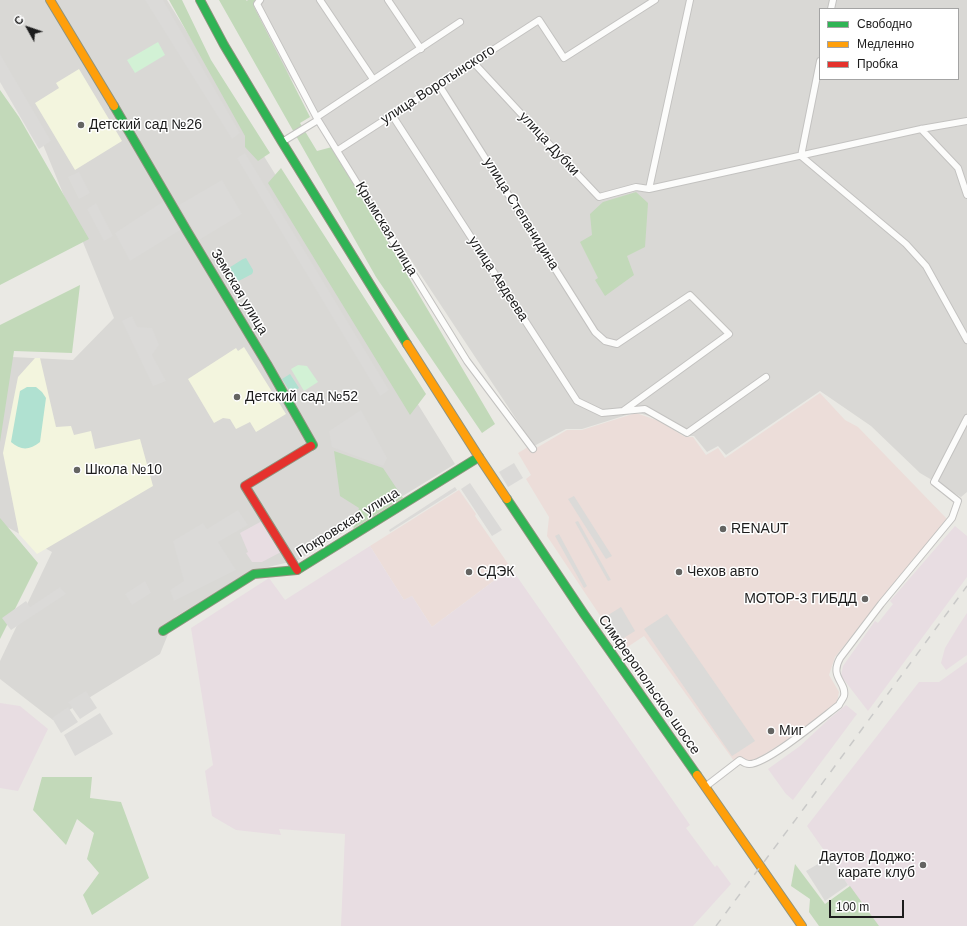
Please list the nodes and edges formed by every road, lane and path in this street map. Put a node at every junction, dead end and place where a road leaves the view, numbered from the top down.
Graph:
1 (50, 0) edge
2 (200, 0) edge
3 (260, 0) edge
4 (320, 0) edge
5 (388, 0) edge
6 (690, 0) edge
7 (651, 1) edge
8 (460, 22) dead end
9 (420, 49) junction
10 (474, 63) junction
11 (819, 67) edge
12 (373, 79) junction
13 (439, 85) junction
14 (392, 115) junction
15 (317, 118) junction
16 (967, 121) edge
17 (921, 129) junction
18 (282, 142) junction
19 (338, 150) junction
20 (801, 156) junction
21 (648, 189) junction
22 (967, 195) edge
23 (967, 340) edge
24 (766, 376) dead end
25 (623, 411) junction
26 (967, 418) edge
27 (533, 449) dead end
28 (480, 457) junction
29 (297, 570) junction
30 (163, 631) dead end
31 (705, 787) junction
32 (802, 926) edge

1 - 29 main road, Земская улица
2 - 18 main road, Симферопольское шоссе
3 - 15 street, Крымская улица
4 - 12 street
5 - 9 street
6 - 21 street
7 - 10 street, улица Воротынского
8 - 9 street
9 - 12 street
10 - 13 street, улица Воротынского
10 - 21 street, улица Дубки
11 - 20 street
12 - 15 street
13 - 14 street, улица Воротынского
13 - 25 street, улица Степанидина
14 - 19 street, улица Воротынского
14 - 25 street, улица Авдеева
15 - 18 street
15 - 19 street, Крымская улица
16 - 17 street
17 - 20 street
17 - 22 street
18 - 28 main road, Симферопольское шоссе
19 - 27 street, Крымская улица
20 - 21 street
20 - 23 street
24 - 25 street, улица Авдеева
26 - 31 street
28 - 29 main road, Покровская улица
28 - 31 main road, Симферопольское шоссе
29 - 30 main road, Покровская улица
31 - 32 main road, Симферопольское шоссе

